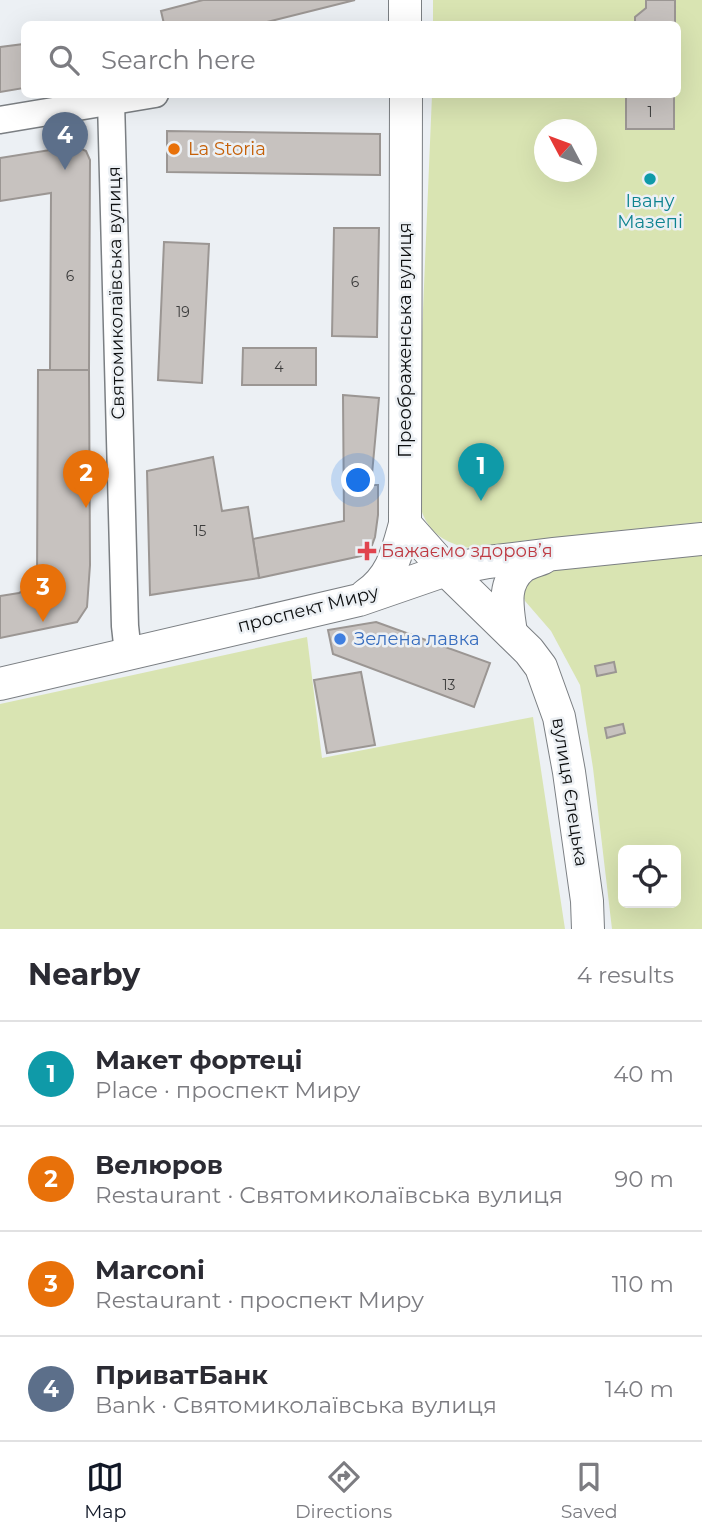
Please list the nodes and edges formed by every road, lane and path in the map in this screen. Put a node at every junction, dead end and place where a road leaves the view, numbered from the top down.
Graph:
1 (405, 0) edge
2 (405, 21) edge
3 (130, 98) edge
4 (406, 98) edge
5 (111, 101) junction
6 (0, 120) edge
7 (405, 524) junction
8 (702, 539) edge
9 (554, 554) junction
10 (446, 570) junction
11 (359, 600) junction
12 (511, 633) junction
13 (128, 653) junction
14 (0, 684) edge
15 (588, 929) edge

1 - 2 main road
3 - 5 street
4 - 7 main road, Преображенська вулиця
5 - 6 street
5 - 13 street, Святомиколаївська вулиця
7 - 10 main road
7 - 11 main road, Преображенська вулиця
8 - 9 main road, проспект Миру
9 - 10 main road, проспект Миру
9 - 12 main road
10 - 11 main road, проспект Миру
10 - 12 main road, вулиця Єлецька
11 - 13 main road, проспект Миру
12 - 15 main road, вулиця Єлецька
13 - 14 main road, проспект Миру

